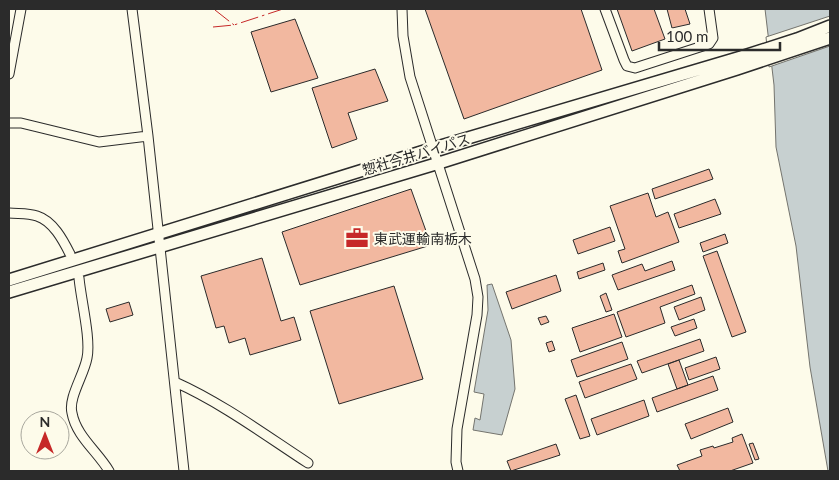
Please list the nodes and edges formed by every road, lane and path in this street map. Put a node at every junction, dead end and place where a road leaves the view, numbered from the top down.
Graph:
1 (21, 9) edge
2 (132, 9) edge
3 (402, 9) edge
4 (605, 9) edge
5 (708, 9) edge
6 (830, 26) edge
7 (830, 38) edge
8 (742, 62) junction
9 (9, 74) edge
10 (9, 123) edge
11 (148, 136) junction
12 (434, 148) junction
13 (439, 163) junction
14 (9, 213) edge
15 (159, 233) junction
16 (161, 248) junction
17 (70, 254) dead end
18 (79, 278) dead end
19 (9, 280) edge
20 (9, 292) edge
21 (175, 382) junction
22 (308, 463) dead end
23 (109, 471) edge
24 (184, 471) edge
25 (458, 471) edge

1 - 9 street
2 - 11 street
3 - 12 street
4 - 5 street
6 - 8 main road, 惣社今井バイパス
7 - 8 main road, 惣社今井バイパス
8 - 12 main road, 惣社今井バイパス
8 - 13 main road, 惣社今井バイパス
10 - 11 street
11 - 15 street
12 - 13 street
12 - 15 main road, 惣社今井バイパス
13 - 16 main road, 惣社今井バイパス
13 - 25 street
14 - 17 street
15 - 16 street
15 - 19 main road, 惣社今井バイパス
16 - 20 main road, 惣社今井バイパス
16 - 21 street
18 - 23 street
21 - 22 street
21 - 24 street

